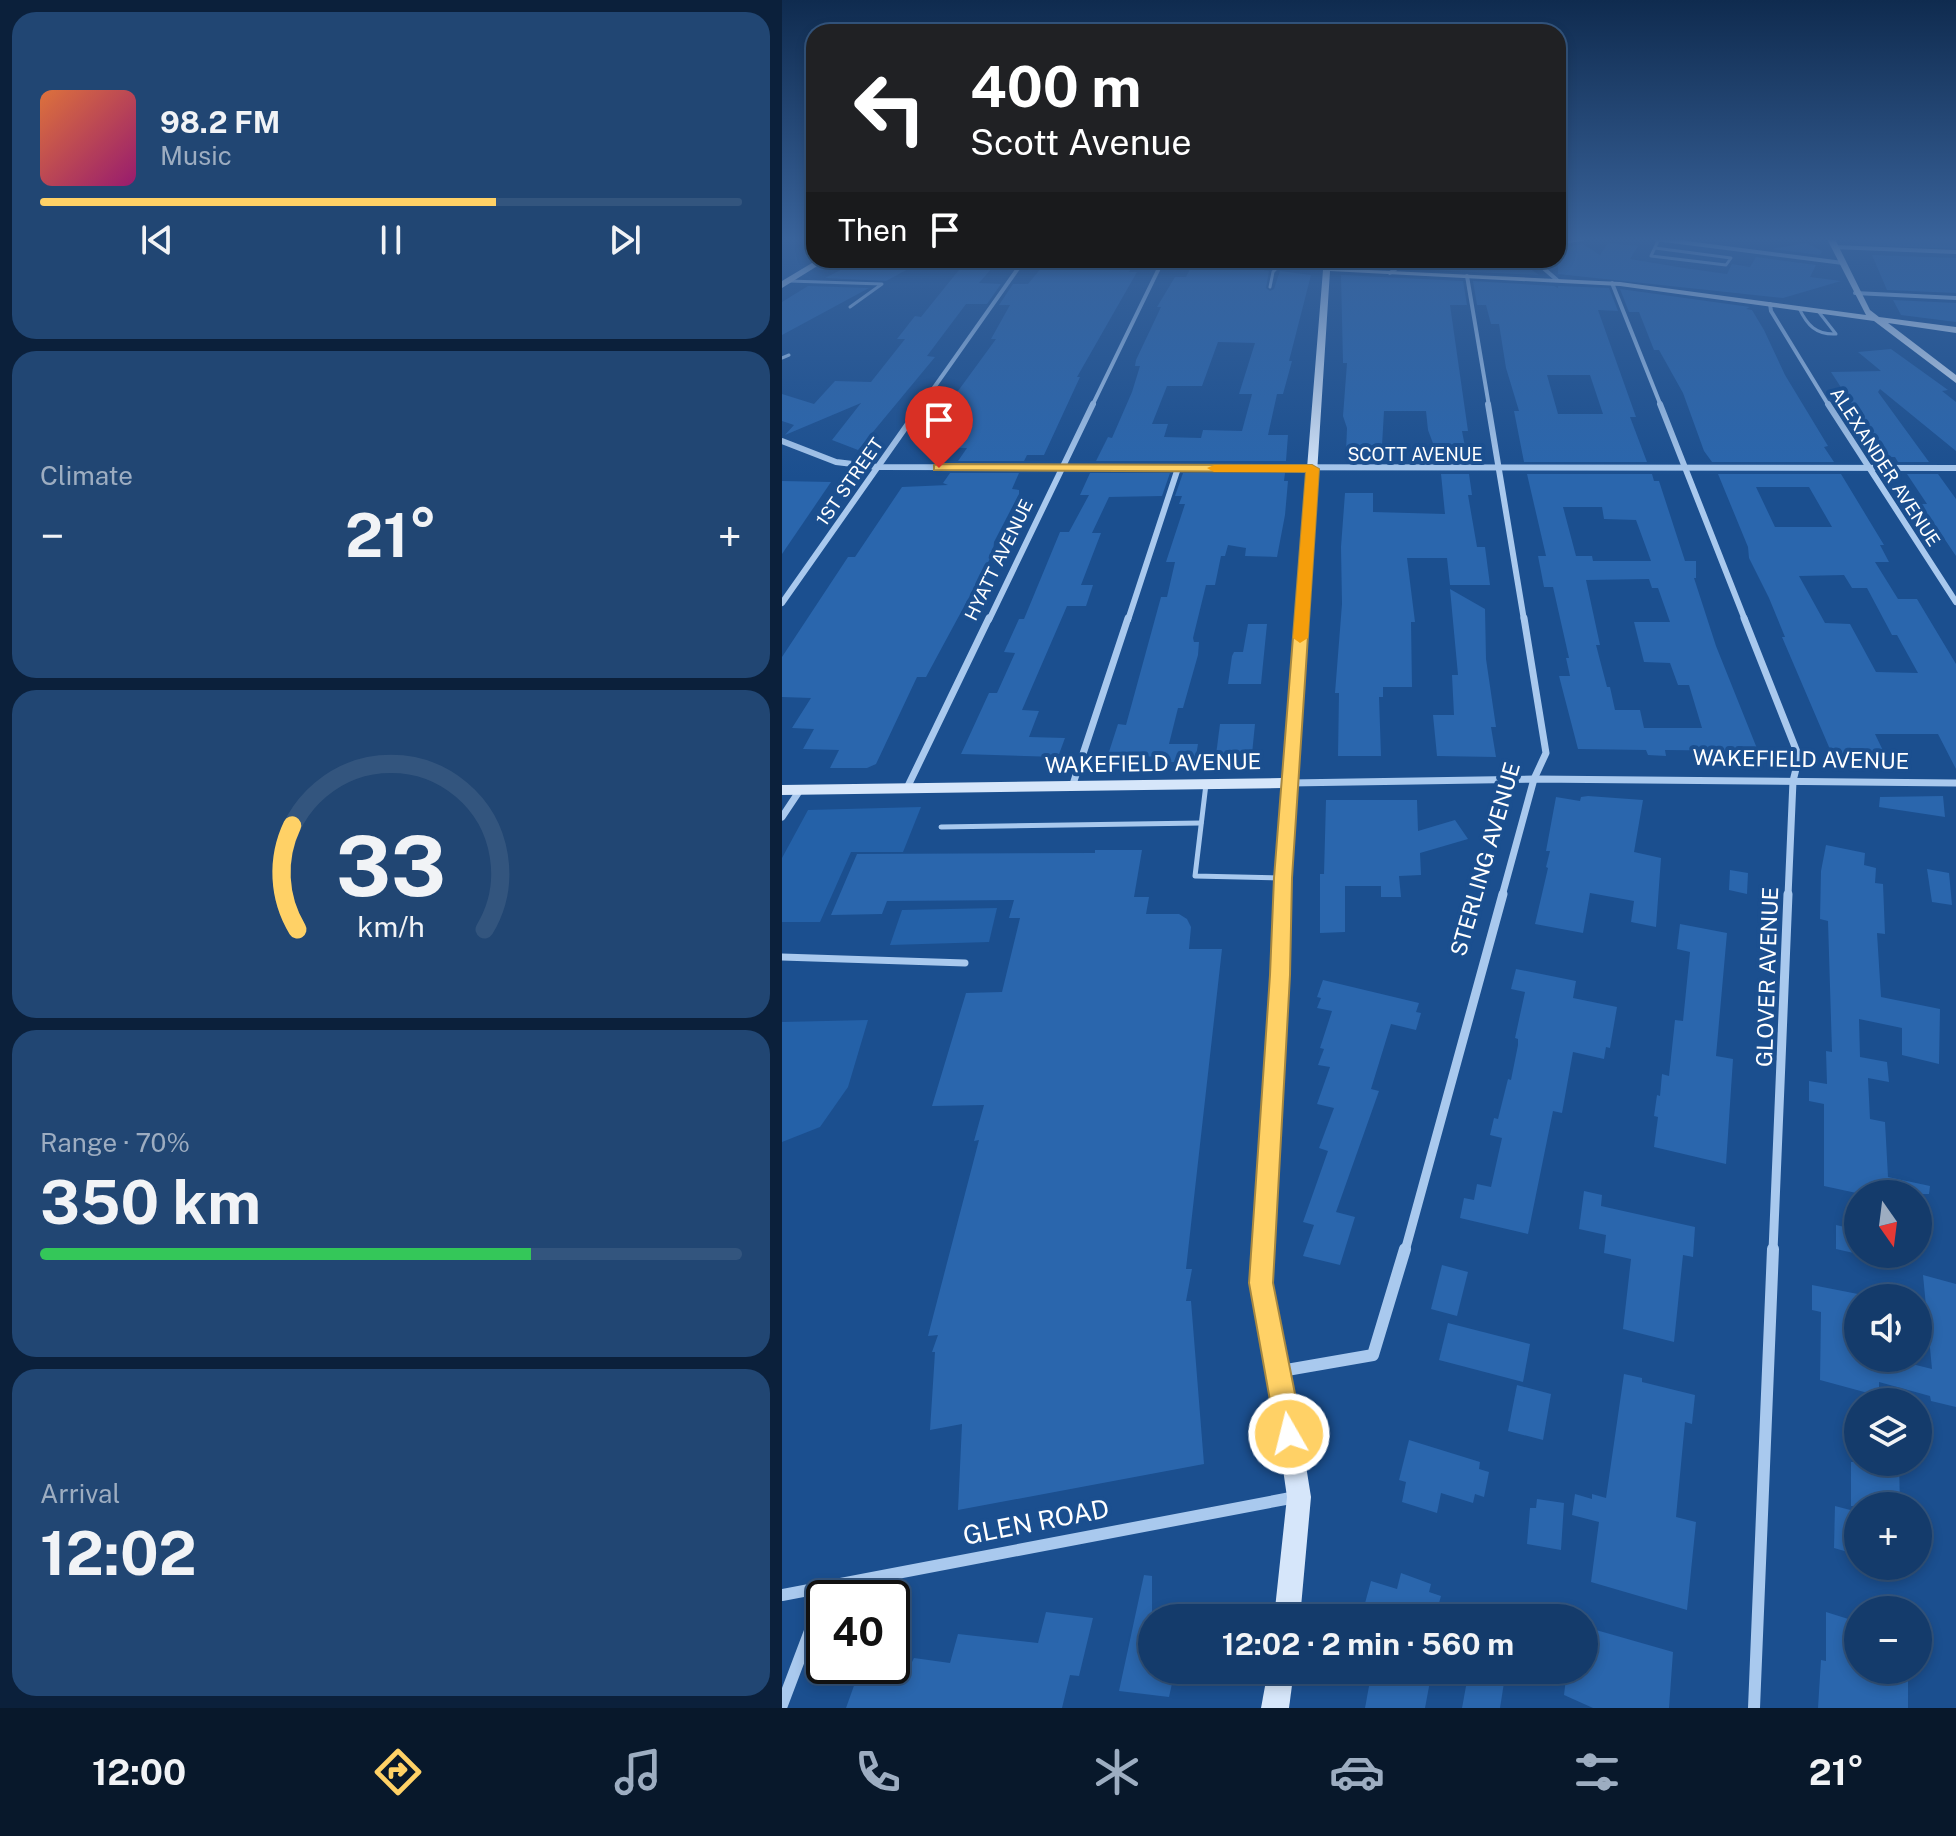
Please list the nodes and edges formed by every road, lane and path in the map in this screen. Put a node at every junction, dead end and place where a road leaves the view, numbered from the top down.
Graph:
1 (983, 319) edge
2 (1134, 319) edge
3 (1321, 319) edge
4 (1474, 319) edge
5 (1626, 319) edge
6 (1776, 319) edge
7 (1804, 319) edge
8 (1824, 319) edge
9 (1878, 319) joint
10 (1956, 330) edge
11 (789, 355) dead end
12 (782, 358) edge
13 (1956, 380) edge
14 (782, 441) edge
15 (878, 467) junction
16 (1061, 468) junction
17 (1178, 468) junction
18 (1500, 468) junction
19 (1687, 468) junction
20 (1867, 468) junction
21 (1956, 468) edge
22 (1312, 469) junction
23 (1956, 602) edge
24 (782, 603) edge
25 (1534, 779) junction
26 (1793, 781) junction
27 (1290, 783) junction
28 (1956, 783) edge
29 (1206, 784) junction
30 (1072, 787) junction
31 (907, 788) junction
32 (782, 790) edge
33 (800, 790) junction
34 (782, 817) edge
35 (1201, 823) junction
36 (941, 827) dead end
37 (1283, 878) junction
38 (782, 957) edge
39 (965, 963) dead end
40 (1280, 1372) junction
41 (1299, 1497) junction
42 (859, 1580) edge
43 (806, 1590) edge
44 (782, 1595) edge
45 (1288, 1604) edge
46 (806, 1642) edge
47 (1279, 1684) edge
48 (782, 1705) edge
49 (1275, 1708) edge
50 (1754, 1708) edge

1 - 15 street, 1ST STREET
2 - 16 street, HYATT AVENUE
3 - 22 street
4 - 18 street, STERLING AVENUE
5 - 19 street, GLOVER AVENUE
6 - 20 street, ALEXANDER AVENUE
7 - 8 lane
9 - 10 street
9 - 13 street
11 - 12 lane
14 - 15 street, SCOTT AVENUE
15 - 16 street, SCOTT AVENUE
15 - 24 street, 1ST STREET
16 - 17 street, SCOTT AVENUE
16 - 31 street, HYATT AVENUE
17 - 22 street, SCOTT AVENUE
17 - 30 street
18 - 19 street, SCOTT AVENUE
18 - 22 street, SCOTT AVENUE
18 - 25 street, STERLING AVENUE
19 - 20 street, SCOTT AVENUE
19 - 26 street, GLOVER AVENUE
20 - 21 street, SCOTT AVENUE
20 - 23 street, ALEXANDER AVENUE
22 - 27 street
25 - 26 street, WAKEFIELD AVENUE
25 - 27 street, WAKEFIELD AVENUE
25 - 40 street, STERLING AVENUE
26 - 28 street, WAKEFIELD AVENUE
26 - 50 street, GLOVER AVENUE
27 - 29 street, WAKEFIELD AVENUE
27 - 37 street
29 - 30 street, WAKEFIELD AVENUE
29 - 35 lane
30 - 31 street, WAKEFIELD AVENUE
31 - 33 street, WAKEFIELD AVENUE
32 - 33 street, WAKEFIELD AVENUE
33 - 34 street
35 - 36 lane
35 - 37 lane
37 - 40 street
38 - 39 lane
40 - 41 street
41 - 42 street, GLEN ROAD
41 - 45 street
43 - 44 street, GLEN ROAD
46 - 48 street
47 - 49 street

